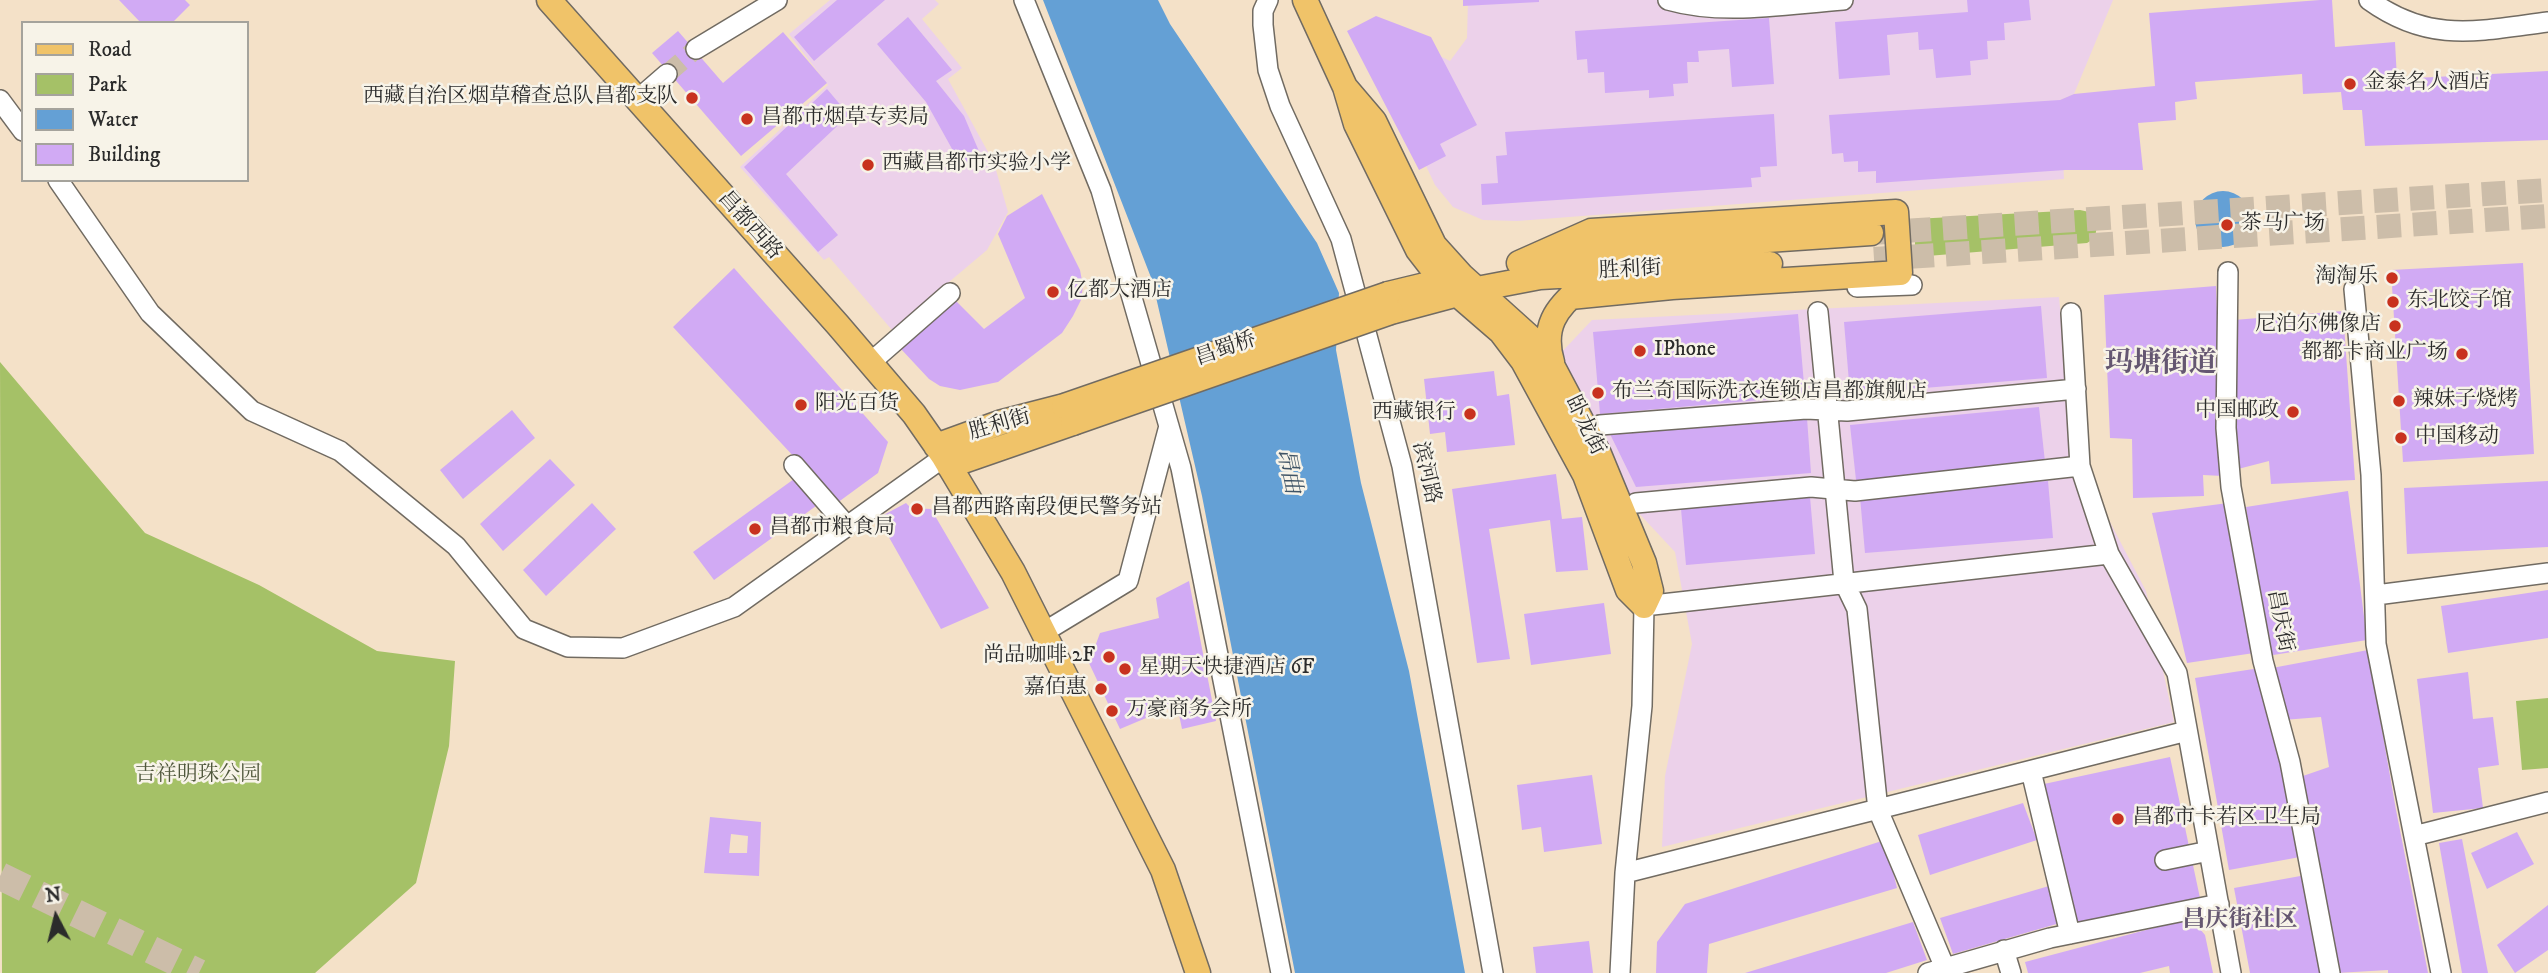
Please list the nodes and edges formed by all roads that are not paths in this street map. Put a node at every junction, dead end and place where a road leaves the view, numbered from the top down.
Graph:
1 (549, 0) edge
2 (777, 0) edge
3 (1024, 0) edge
4 (1268, 0) edge
5 (1305, 0) edge
6 (1668, 0) edge
7 (1843, 0) edge
8 (2368, 0) edge
9 (2548, 22) edge
10 (696, 50) tunnel mouth
11 (667, 74) tunnel mouth
12 (0, 100) edge
13 (637, 100) junction
14 (21, 128) edge
15 (59, 182) edge
16 (1871, 233) tunnel mouth
17 (1874, 259) tunnel mouth
18 (1520, 264) junction
19 (1615, 272) junction
20 (2228, 272) dead end
21 (1459, 285) junction
22 (1912, 285) dead end
23 (2354, 289) dead end
24 (950, 293) dead end
25 (1570, 297) junction
26 (1390, 303) joint
27 (1818, 312) dead end
28 (2071, 313) dead end
29 (1557, 355) junction
30 (870, 363) junction
31 (2076, 389) junction
32 (1827, 410) junction
33 (1068, 414) joint
34 (1600, 425) dead end
35 (1169, 426) junction
36 (943, 456) junction
37 (794, 465) dead end
38 (2080, 467) junction
39 (1834, 490) junction
40 (1636, 503) dead end
41 (847, 526) junction
42 (2109, 554) junction
43 (2548, 573) edge
44 (1844, 582) junction
45 (2376, 594) junction
46 (1644, 606) junction
47 (1044, 632) junction
48 (2187, 731) junction
49 (2031, 771) junction
50 (2548, 802) edge
51 (1878, 810) junction
52 (2414, 836) junction
53 (2209, 851) junction
54 (2165, 860) dead end
55 (1625, 873) junction
56 (2219, 904) junction
57 (2070, 934) junction
58 (2004, 950) junction
59 (1937, 970) edge
60 (1198, 973) edge
61 (1281, 973) edge
62 (1493, 973) edge
63 (1620, 973) edge
64 (2011, 973) edge
65 (2231, 973) edge
66 (2330, 973) edge
67 (2441, 973) edge

1 - 13 main road, 昌都西路
2 - 10 street
3 - 35 street
4 - 62 street, 滨河路
5 - 21 main road
6 - 7 street
8 - 9 street
11 - 13 street
12 - 14 street
13 - 30 main road, 昌都西路
15 - 41 street
16 - 18 main road, 胜利街
17 - 19 main road, 胜利街
18 - 21 main road, 胜利街
18 - 25 main road
19 - 21 main road, 胜利街
19 - 25 main road
20 - 66 street, 昌庆街
21 - 26 main road, 胜利街
21 - 29 main road, 卧龙街
21 - 46 main road, 卧龙街
22 - 29 street
23 - 45 street
24 - 30 street
25 - 29 main road
26 - 33 main road, 昌蜀桥, bridge
27 - 32 street
28 - 31 street
29 - 46 main road, 卧龙街
30 - 36 main road, 昌都西路
31 - 32 street
31 - 38 street
32 - 34 street
32 - 39 street
33 - 36 main road, 胜利街
35 - 47 street
35 - 61 street
36 - 41 street
36 - 47 main road, 昌都西路
37 - 41 street
38 - 39 street
38 - 42 street
39 - 40 street
39 - 44 street
42 - 44 street
42 - 48 street
43 - 45 street
44 - 46 street
44 - 51 street
45 - 52 street
46 - 55 street, 卧龙街
47 - 60 main road, 昌都西路
48 - 49 street
48 - 53 street
49 - 51 street
49 - 57 street
50 - 52 street
51 - 55 street
51 - 59 street
52 - 67 street
53 - 54 street
53 - 56 street
55 - 63 street, 卧龙街
56 - 57 street
56 - 65 street
57 - 58 street
58 - 59 street
58 - 64 street

